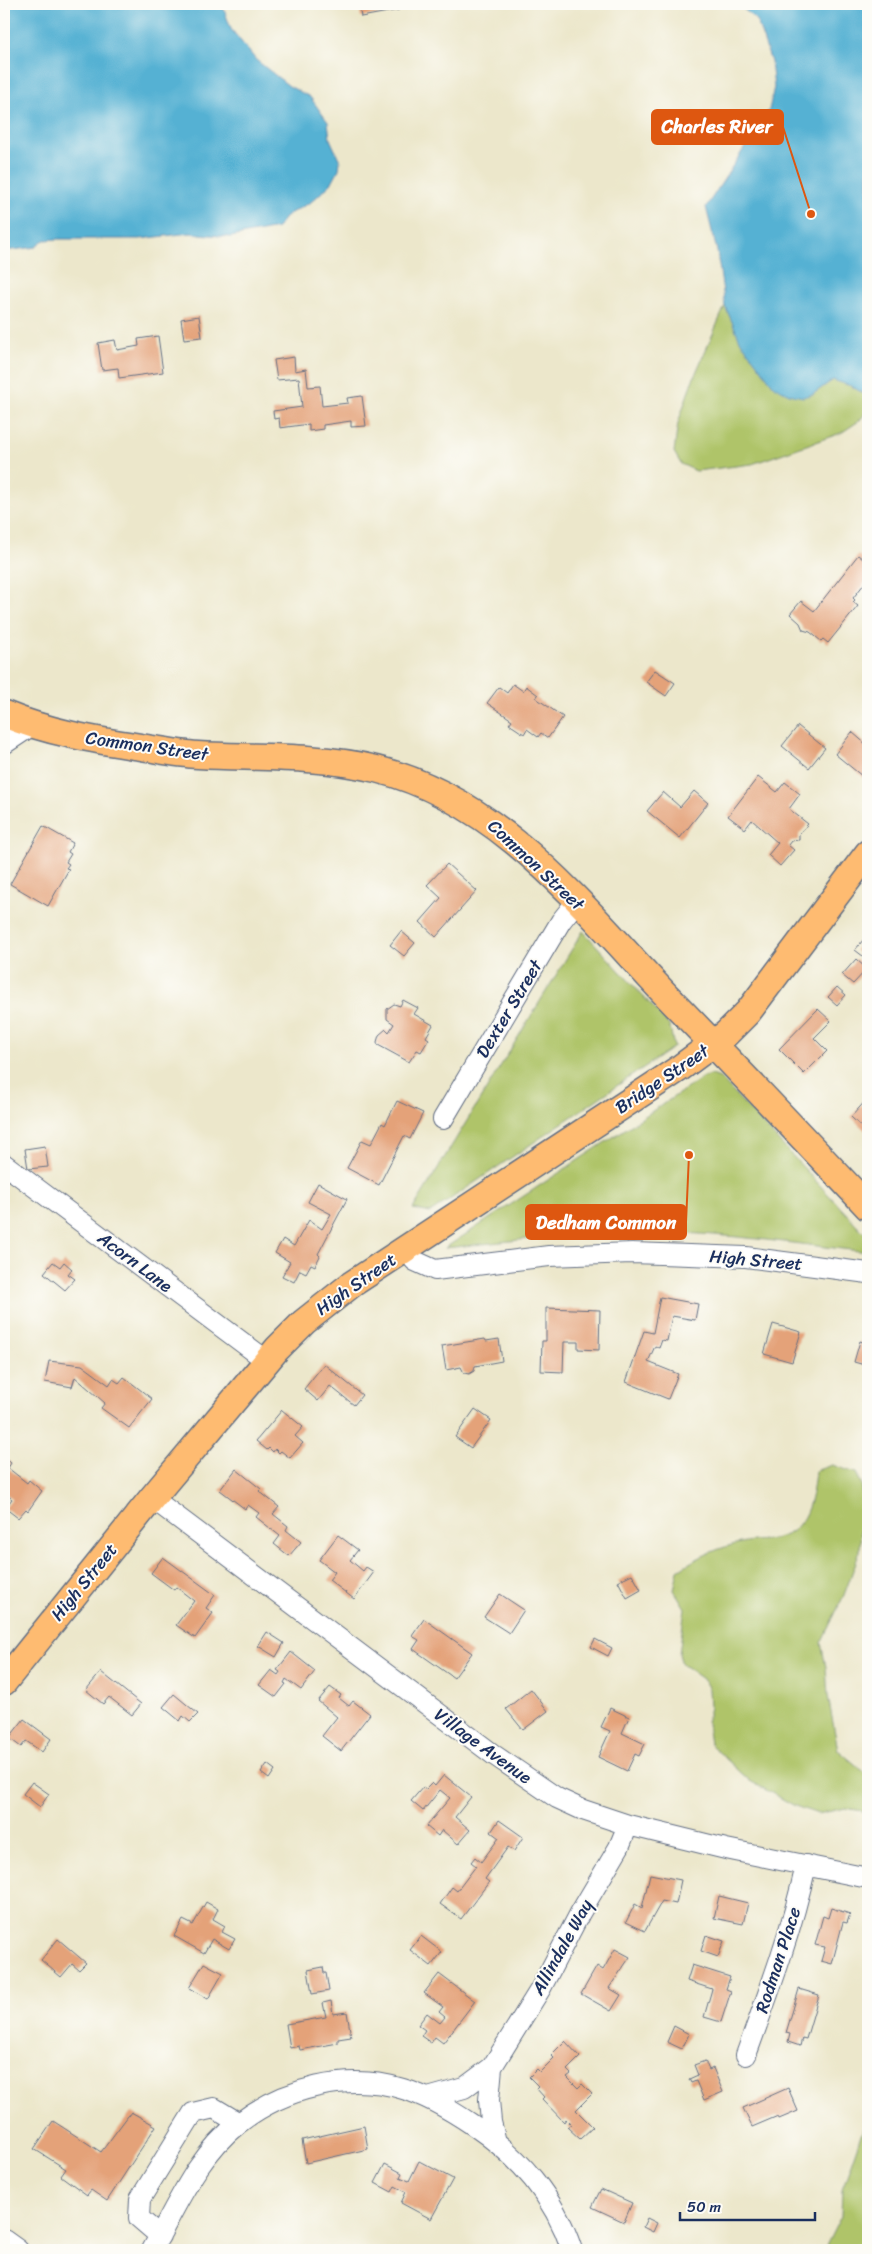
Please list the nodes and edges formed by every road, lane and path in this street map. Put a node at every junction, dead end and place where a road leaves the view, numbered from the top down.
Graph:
1 (4, 714) edge
2 (31, 726) junction
3 (4, 744) edge
4 (868, 853) edge
5 (577, 901) junction
6 (714, 1044) junction
7 (443, 1119) dead end
8 (4, 1164) edge
9 (868, 1207) edge
10 (406, 1250) junction
11 (868, 1273) edge
12 (267, 1361) junction
13 (152, 1498) junction
14 (4, 1682) edge
15 (628, 1825) junction
16 (806, 1865) junction
17 (868, 1878) edge
18 (746, 2055) dead end
19 (492, 2067) junction
20 (428, 2098) junction
21 (239, 2123) junction
22 (496, 2142) junction
23 (4, 2240) edge
24 (156, 2243) edge
25 (18, 2250) edge
26 (572, 2250) edge

1 - 2 main road, Common Street
2 - 3 street
2 - 5 main road, Common Street
4 - 6 main road, Bridge Street
5 - 6 main road, Common Street
5 - 7 street, Dexter Street
6 - 9 main road, Common Street
6 - 10 main road, Bridge Street
8 - 12 street, Acorn Lane
10 - 11 street, High Street
10 - 12 main road, High Street
12 - 13 main road, High Street
13 - 14 main road, High Street
13 - 15 street, Village Avenue
15 - 16 street, Village Avenue
15 - 19 street, Allindale Way
16 - 17 street, Village Avenue
16 - 18 street, Rodman Place
19 - 20 street, Allindale Way
19 - 22 street, Allindale Way
20 - 21 street
20 - 22 street
21 - 24 street
21 - 24 street
22 - 26 street
23 - 25 street

